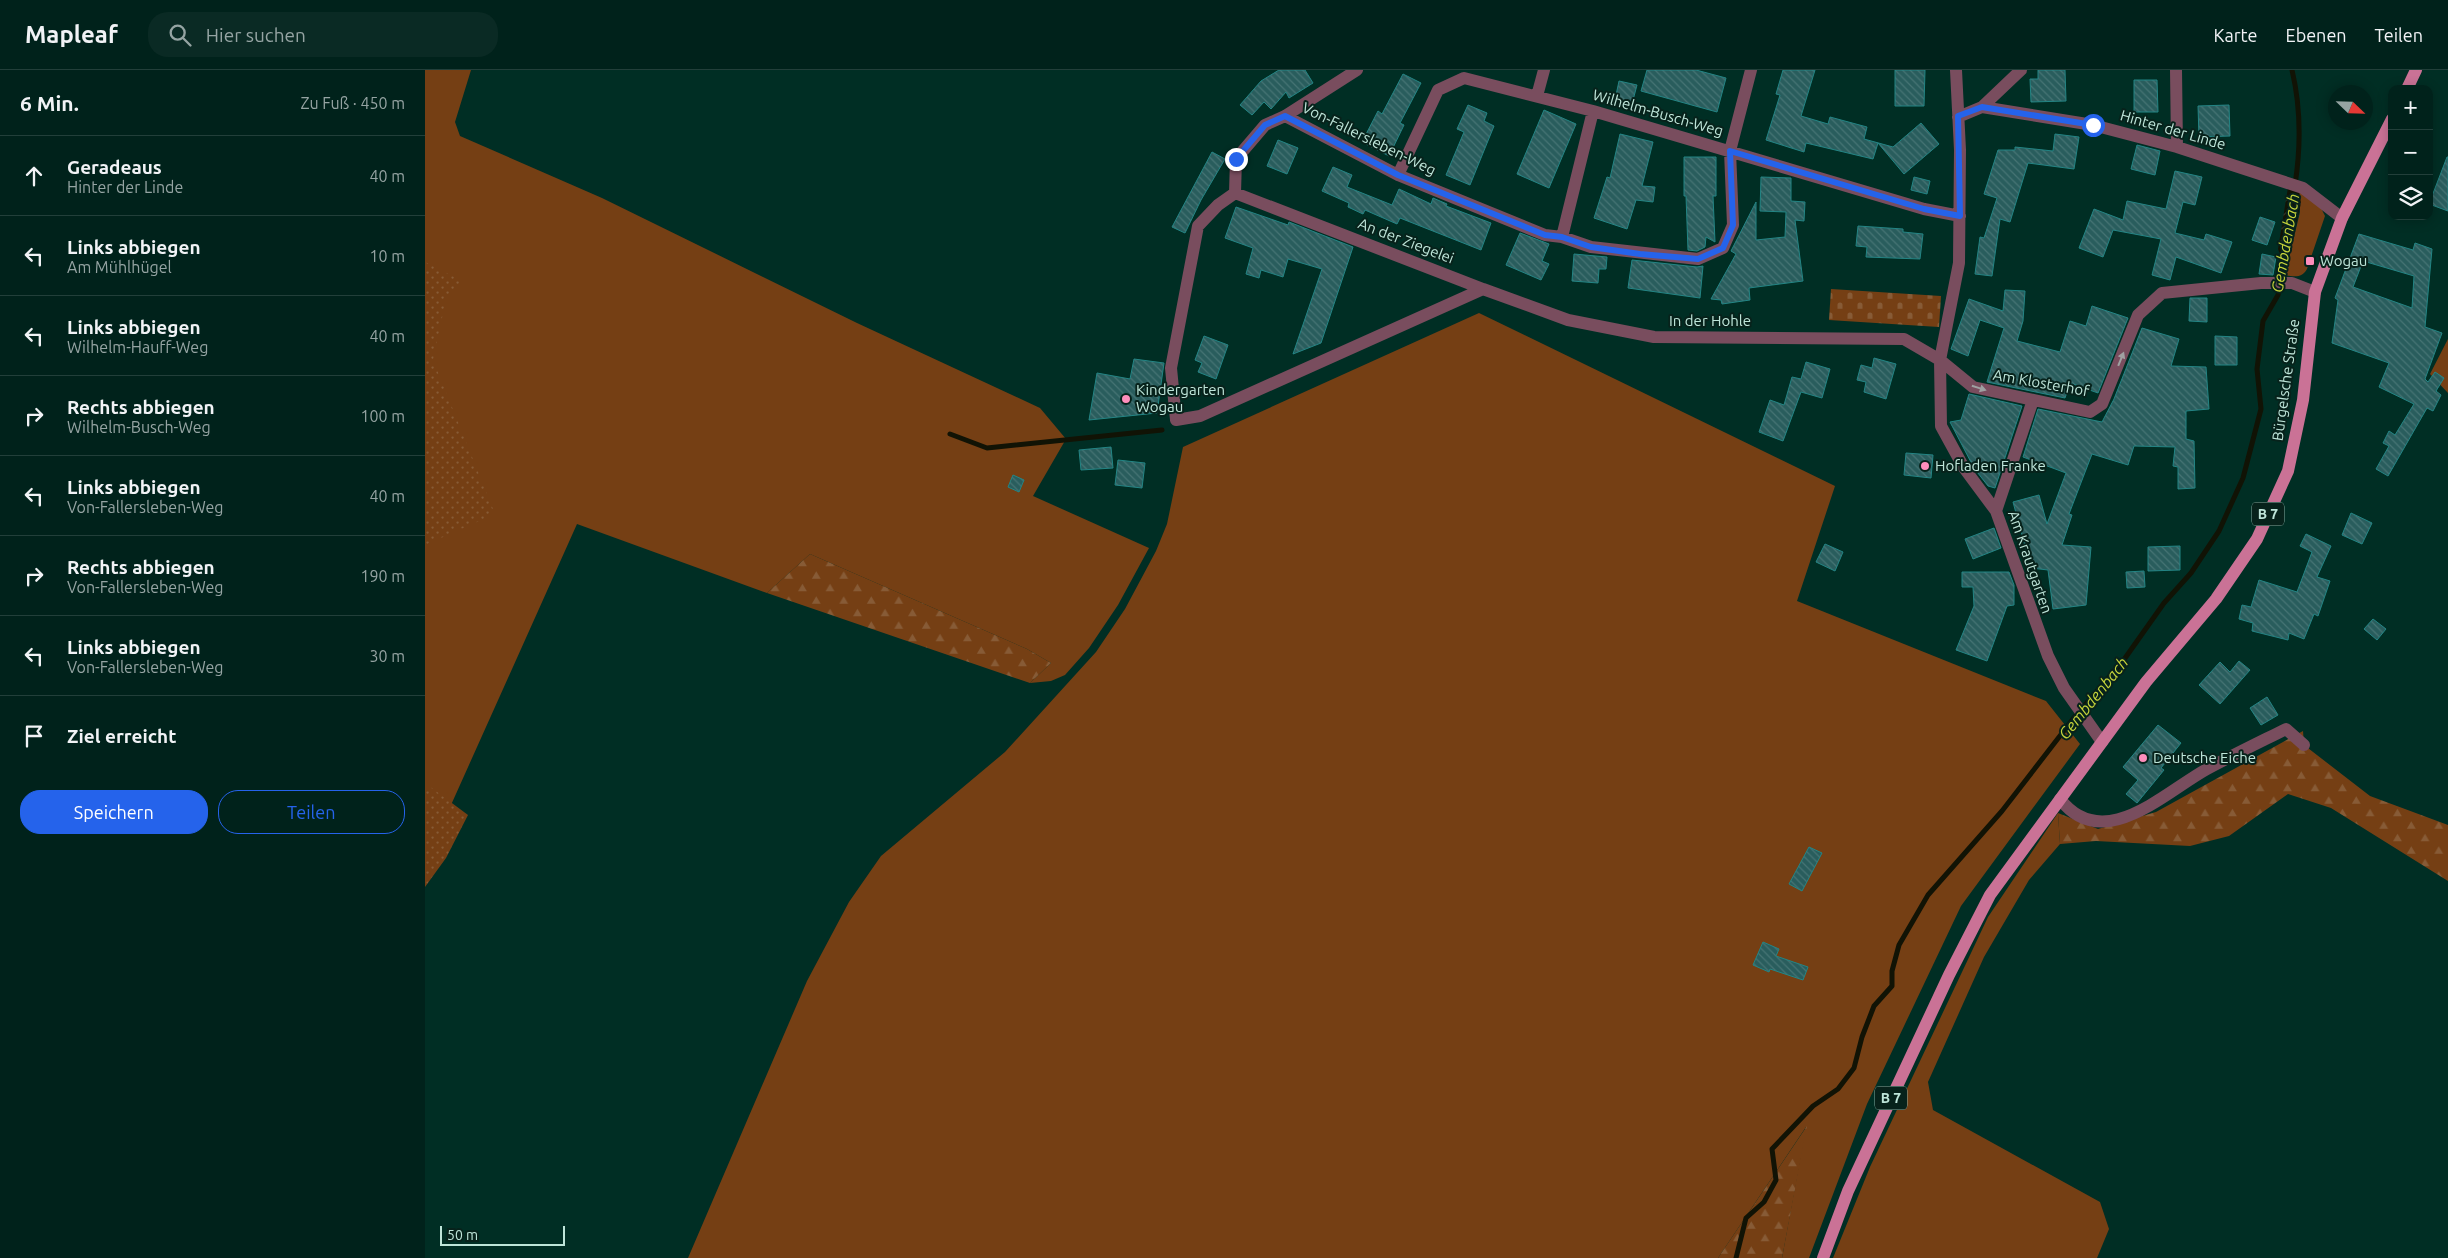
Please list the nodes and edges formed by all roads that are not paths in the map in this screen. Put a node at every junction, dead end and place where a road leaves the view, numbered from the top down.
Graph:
1 (1357, 70) edge
2 (1543, 70) edge
3 (1751, 70) edge
4 (1956, 70) edge
5 (2021, 70) edge
6 (2176, 70) edge
7 (2416, 70) edge
8 (2409, 85) edge
9 (1537, 96) junction
10 (1982, 107) junction
11 (1593, 112) junction
12 (1285, 116) junction
13 (1958, 116) junction
14 (2388, 127) edge
15 (2177, 146) junction
16 (1730, 151) junction
17 (1398, 175) junction
18 (1235, 193) junction
19 (1960, 216) junction
20 (2342, 218) junction
21 (1562, 237) junction
22 (1483, 289) junction
23 (2315, 292) junction
24 (1940, 360) junction
25 (2033, 400) junction
26 (1996, 511) junction
27 (2102, 742) junction
28 (2304, 745) dead end
29 (2060, 799) junction
30 (1823, 1258) edge

1 - 12 street
2 - 9 street
3 - 16 street, Von-Fallersleben-Weg
4 - 13 street, Am Krautgarten
5 - 10 street
6 - 15 street
7 - 8 main road
9 - 11 street, Wilhelm-Busch-Weg
9 - 17 street, Wilhelm-Busch-Weg
10 - 13 street
10 - 15 street, Hinter der Linde
11 - 16 street, Wilhelm-Busch-Weg
11 - 21 street
12 - 17 street, Von-Fallersleben-Weg
12 - 18 street, Von-Fallersleben-Weg
13 - 19 street, Am Krautgarten
14 - 20 main road, Bürgelsche Straße / B 7
15 - 20 street, Hinter der Linde
16 - 19 street, Wilhelm-Busch-Weg
16 - 21 street, Von-Fallersleben-Weg
17 - 21 street, Von-Fallersleben-Weg
18 - 22 street, An der Ziegelei
18 - 22 street
19 - 24 street, Am Krautgarten
20 - 23 main road, Bürgelsche Straße / B 7
22 - 24 street, In der Hohle
25 -> 23 street, Am Klosterhof
23 - 27 main road, Bürgelsche Straße / B 7
24 -> 25 street, Am Klosterhof
24 - 26 street, Am Krautgarten
25 - 26 street
26 - 27 street, Am Krautgarten
27 - 29 main road, Bürgelsche Straße / B 7
28 - 29 street
29 - 30 main road, B 7

